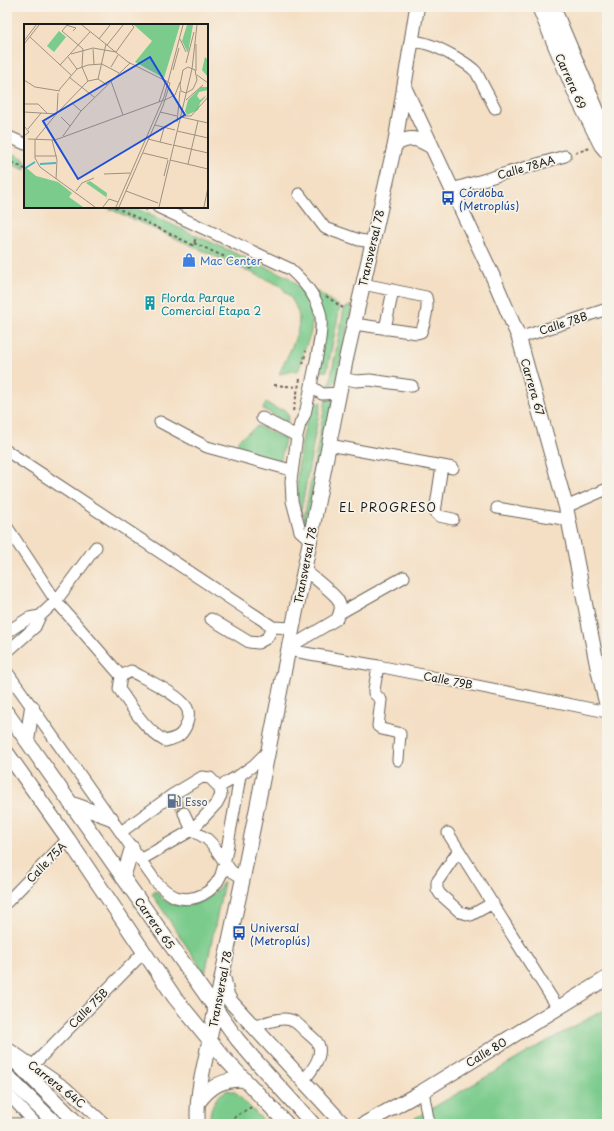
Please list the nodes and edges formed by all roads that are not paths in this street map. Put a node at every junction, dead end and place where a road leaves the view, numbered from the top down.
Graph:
1 (417, 7) edge
2 (539, 7) edge
3 (552, 7) edge
4 (411, 41) junction
5 (404, 87) junction
6 (495, 108) dead end
7 (7, 136) edge
8 (605, 142) edge
9 (24, 144) edge
10 (395, 144) junction
11 (432, 147) junction
12 (565, 156) road end
13 (452, 189) junction
14 (299, 194) dead end
15 (160, 208) edge
16 (373, 242) junction
17 (363, 284) junction
18 (392, 290) junction
19 (607, 309) edge
20 (354, 324) junction
21 (385, 329) junction
22 (520, 338) junction
23 (342, 378) junction
24 (311, 386) junction
25 (412, 386) dead end
26 (339, 393) junction
27 (322, 394) junction
28 (308, 402) junction
29 (262, 418) dead end
30 (160, 422) dead end
31 (297, 436) junction
32 (329, 445) junction
33 (7, 451) edge
34 (291, 470) junction
35 (607, 488) edge
36 (497, 508) dead end
37 (568, 513) junction
38 (453, 519) dead end
39 (7, 527) edge
40 (310, 540) junction
41 (96, 547) dead end
42 (304, 569) junction
43 (404, 577) dead end
44 (56, 601) junction
45 (340, 613) junction
46 (40, 616) junction
47 (210, 619) dead end
48 (273, 627) junction
49 (292, 628) junction
50 (7, 632) edge
51 (288, 649) junction
52 (7, 652) edge
53 (602, 663) edge
54 (378, 666) junction
55 (7, 672) edge
56 (121, 676) junction
57 (607, 706) edge
58 (32, 707) junction
59 (607, 712) edge
60 (7, 713) edge
61 (26, 741) junction
62 (267, 752) junction
63 (7, 753) edge
64 (398, 760) dead end
65 (240, 775) junction
66 (219, 787) junction
67 (70, 804) junction
68 (184, 813) tunnel mouth
69 (111, 818) junction
70 (192, 830) junction
71 (121, 832) junction
72 (448, 833) dead end
73 (68, 839) junction
74 (132, 848) junction
75 (459, 850) junction
76 (140, 860) junction
77 (225, 860) junction
78 (123, 878) junction
79 (243, 878) junction
80 (7, 902) edge
81 (492, 903) junction
82 (144, 952) junction
83 (223, 973) junction
84 (607, 978) edge
85 (216, 1008) junction
86 (558, 1008) junction
87 (254, 1027) junction
88 (209, 1040) junction
89 (7, 1047) edge
90 (7, 1053) edge
91 (282, 1058) junction
92 (254, 1059) junction
93 (33, 1065) junction
94 (7, 1076) edge
95 (245, 1080) junction
96 (303, 1081) junction
97 (423, 1091) junction
98 (7, 1093) edge
99 (198, 1104) junction
100 (7, 1124) edge
101 (21, 1124) edge
102 (36, 1124) edge
103 (56, 1124) edge
104 (78, 1124) edge
105 (104, 1124) edge
106 (198, 1124) edge
107 (287, 1124) edge
108 (313, 1124) edge
109 (343, 1124) edge
110 (364, 1124) edge
111 (429, 1124) edge

1 - 4 main road, Transversal 78
2 - 8 main road, Carrera 69
3 - 8 main road, Carrera 69
4 - 5 main road, Transversal 78
4 - 6 street
5 - 10 main road, Transversal 78
5 - 11 main road, Carrera 67
7 - 9 street
10 - 11 main road
10 - 16 main road, Transversal 78
11 - 13 main road, Carrera 67
12 - 13 street, Calle 78AA
13 - 22 main road, Carrera 67
14 - 16 street
15 - 24 street
16 - 17 main road, Transversal 78
17 - 18 street
17 - 20 main road, Transversal 78
18 - 21 street
18 - 21 street
19 - 22 street, Calle 78B
20 - 21 street
20 - 23 main road, Transversal 78
22 - 37 main road, Carrera 67
23 - 25 street
23 - 26 main road, Transversal 78
24 - 27 street
24 - 28 street
26 - 27 street
26 - 32 main road, Transversal 78
27 - 28 street
28 - 31 street
29 - 31 street
30 - 34 street
31 - 34 street
32 - 38 street
32 - 40 main road, Transversal 78
33 - 48 street
34 - 40 street
35 - 37 street
36 - 37 street
37 - 53 main road, Carrera 67
39 - 44 street
40 - 42 main road, Transversal 78
41 - 44 street
42 - 45 street
42 - 49 main road, Transversal 78
43 - 45 street
44 - 46 street
44 - 56 street
45 - 51 street
46 - 50 street
46 - 52 street
47 - 48 street
48 - 49 street
49 - 51 main road, Transversal 78
51 - 54 street, Calle 79B
51 - 62 main road, Transversal 78
53 - 57 main road, Carrera 67
54 - 59 street, Calle 79B
54 - 64 street
55 - 58 street
56 - 56 street
58 - 61 main road
58 - 69 street
60 - 61 main road, Carrera 65
61 - 67 main road, Carrera 65
62 - 65 street
62 - 79 main road, Transversal 78
63 - 73 main road
65 - 66 street
65 - 77 street
66 - 70 street
66 - 71 street
67 - 69 main road
67 - 78 main road, Carrera 65
68 - 70 street
69 - 71 street
70 - 76 street
70 - 77 street
71 - 74 street
72 - 75 street
73 - 80 street, Calle 75A
73 - 82 main road
74 - 76 street
74 - 78 main road
75 - 81 street
75 - 81 street
76 - 77 street
77 - 79 street
78 - 85 main road, Carrera 65
79 - 83 main road, Transversal 78
81 - 86 street
82 - 88 main road
82 - 93 street, Calle 75B
83 - 85 main road, Transversal 78
83 - 87 main road
84 - 86 main road, Calle 80
85 - 88 main road, Transversal 78
85 - 92 main road, Carrera 65
86 - 97 main road, Calle 80
87 - 91 main road
87 - 96 street
88 - 95 main road
88 - 99 main road, Transversal 78
89 - 93 street, Carrera 64C
90 - 104 main road
91 - 92 main road
91 - 96 main road
92 - 108 main road, Carrera 65
93 - 105 street, Carrera 64C
94 - 103 main road
95 - 99 main road
95 - 107 main road
96 - 109 main road
97 - 110 main road, Calle 80
97 - 111 street
98 - 102 street
99 - 106 main road, Transversal 78
100 - 101 street

